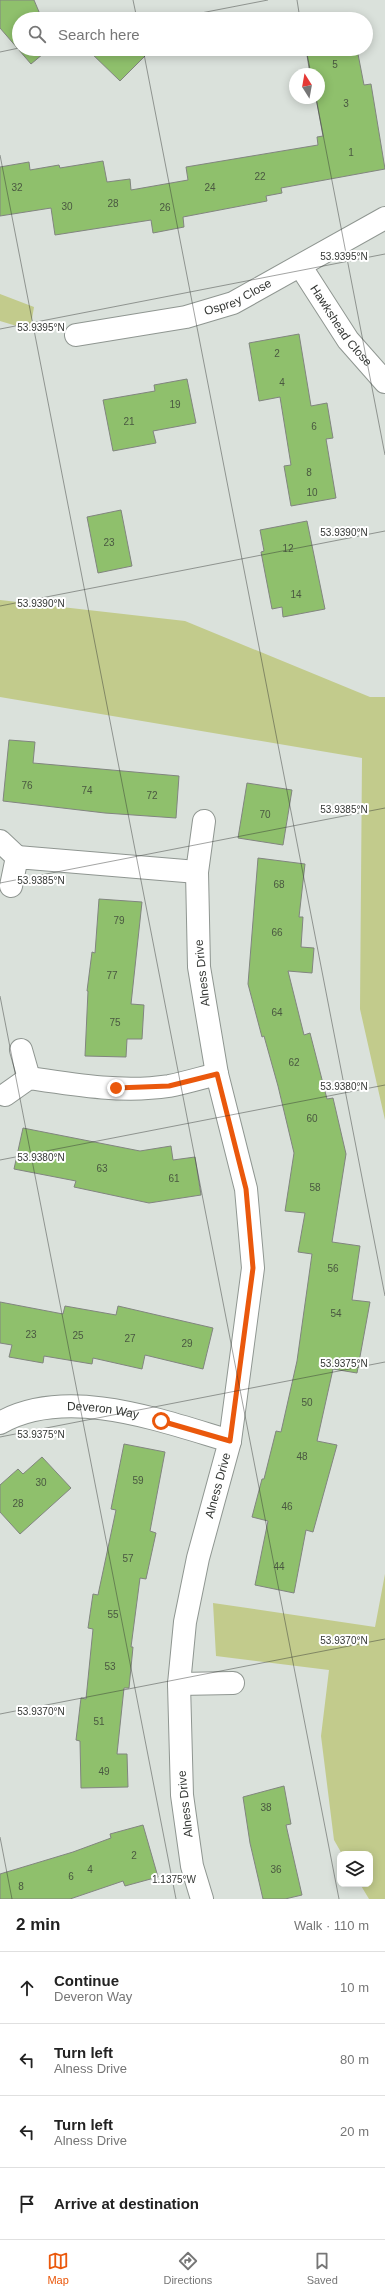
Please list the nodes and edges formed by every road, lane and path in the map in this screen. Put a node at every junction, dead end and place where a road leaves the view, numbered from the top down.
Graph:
1 (385, 218) edge
2 (301, 267) junction
3 (76, 335) dead end
4 (385, 382) edge
5 (204, 821) dead end
6 (0, 841) edge
7 (18, 857) junction
8 (197, 872) junction
9 (11, 886) dead end
10 (21, 1050) dead end
11 (217, 1074) junction
12 (29, 1078) junction
13 (5, 1095) dead end
14 (0, 1422) edge
15 (230, 1441) junction
16 (233, 1683) dead end
17 (179, 1684) junction
18 (202, 1899) edge

1 - 2 street, Osprey Close
2 - 3 street, Osprey Close
2 - 4 street, Hawkshead Close
5 - 8 street, Alness Drive
6 - 7 street
7 - 8 street
7 - 9 street
8 - 11 street, Alness Drive
10 - 12 street
11 - 12 street
11 - 15 street, Alness Drive
12 - 13 street
14 - 15 street, Deveron Way
15 - 17 street, Alness Drive
16 - 17 street
17 - 18 street, Alness Drive

